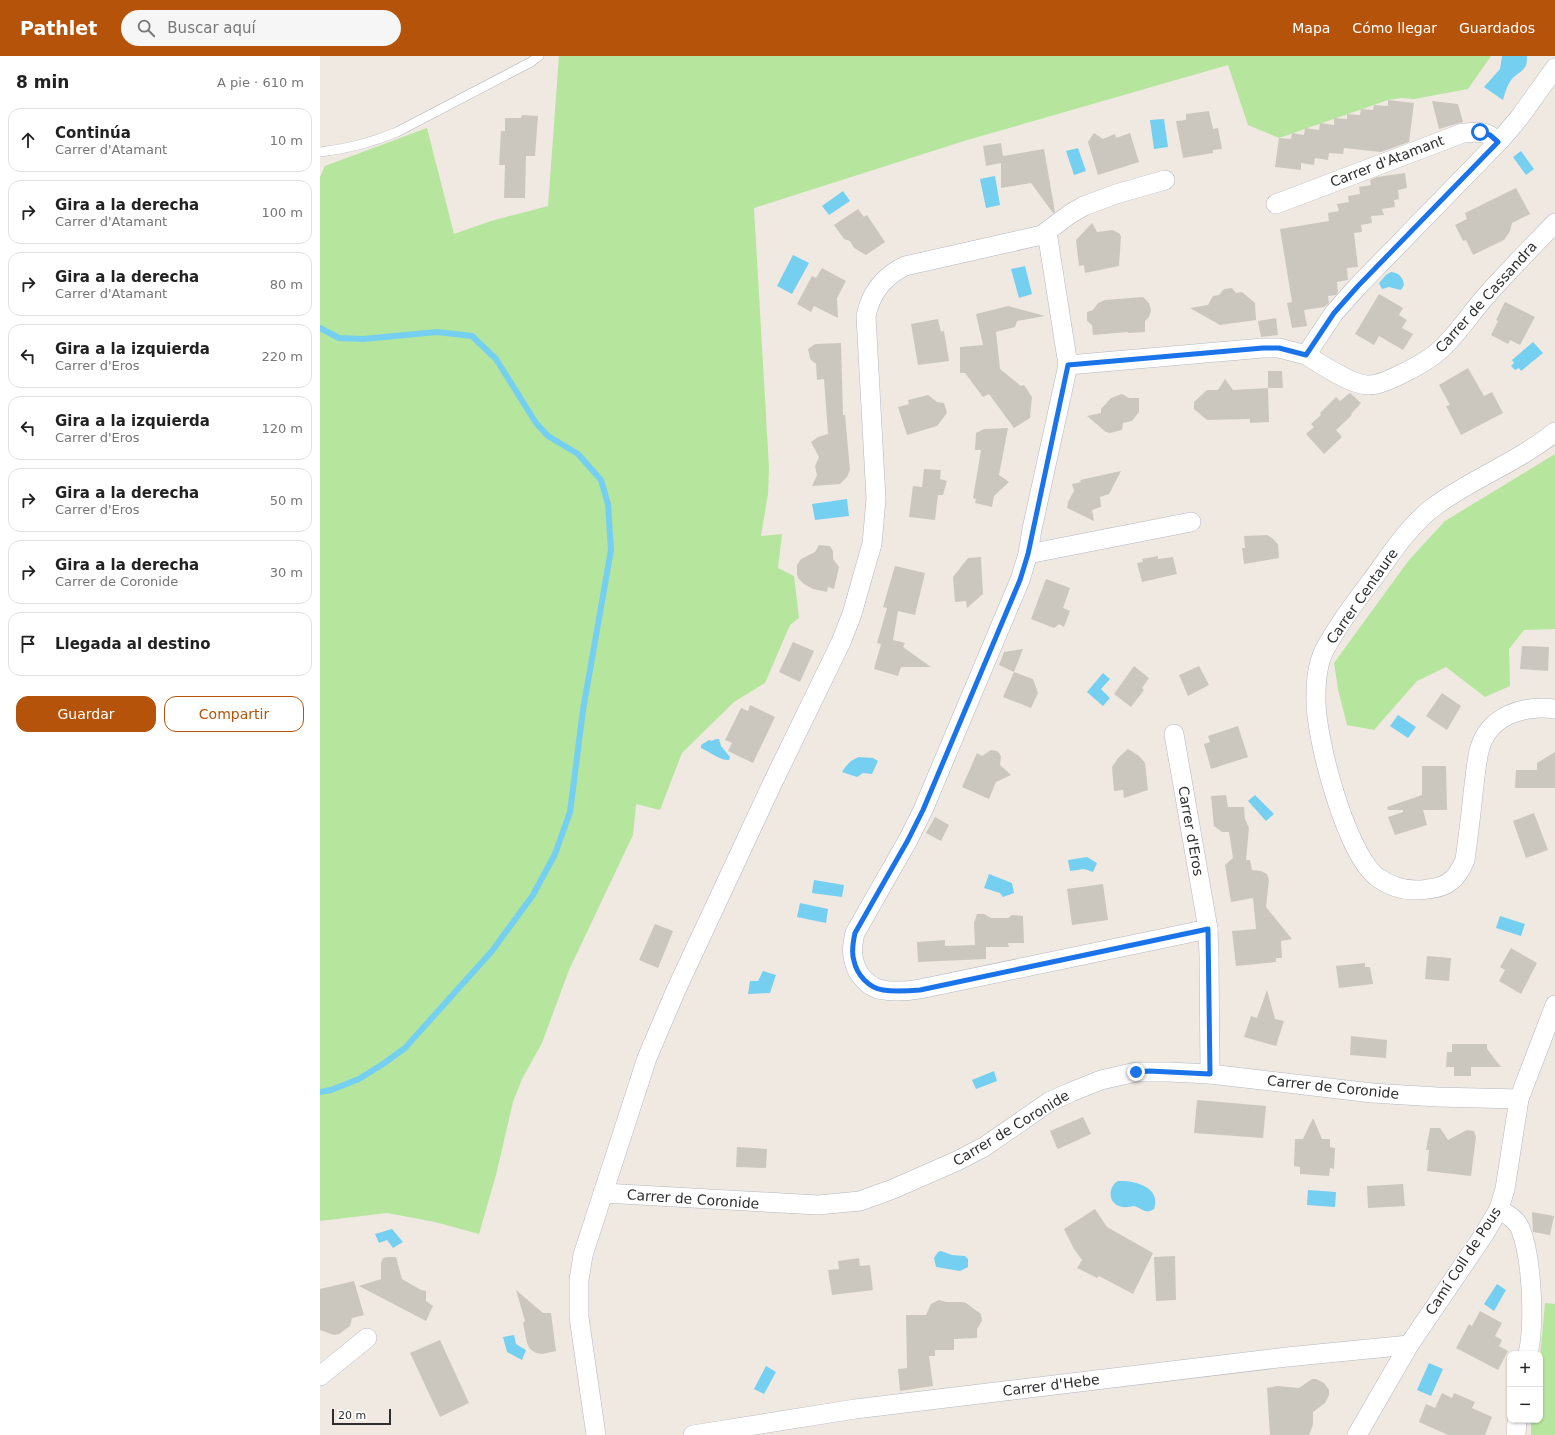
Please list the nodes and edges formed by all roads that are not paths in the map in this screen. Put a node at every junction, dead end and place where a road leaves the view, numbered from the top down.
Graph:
1 (539, 56) edge
2 (1555, 68) edge
3 (1498, 142) junction
4 (320, 152) edge
5 (1165, 180) dead end
6 (1276, 204) dead end
7 (1555, 223) edge
8 (1047, 232) junction
9 (1306, 355) junction
10 (1068, 365) junction
11 (1555, 432) edge
12 (1191, 522) dead end
13 (1028, 554) junction
14 (1555, 709) edge
15 (1174, 734) dead end
16 (1208, 929) junction
17 (1555, 1005) edge
18 (1210, 1074) junction
19 (1519, 1099) junction
20 (603, 1193) junction
21 (1500, 1209) junction
22 (367, 1338) dead end
23 (1409, 1345) junction
24 (1528, 1351) edge
25 (320, 1376) edge
26 (1517, 1423) edge
27 (596, 1435) edge
28 (694, 1435) edge
29 (1357, 1435) edge
30 (1516, 1435) edge

1 - 4 lane
2 - 3 street
3 - 6 street, Carrer d'Atamant
3 - 9 street
5 - 8 street
7 - 9 street, Carrer de Cassandra
8 - 10 street
8 - 20 street
9 - 10 street
10 - 13 street
11 - 14 street, Carrer Centaure
12 - 13 street
13 - 16 street
15 - 16 street, Carrer d'Eros
16 - 18 street, Carrer d'Eros
17 - 19 street, Camí Coll de Pous
18 - 19 street, Carrer de Coronide
18 - 20 street, Carrer de Coronide
19 - 21 street, Camí Coll de Pous
20 - 27 street
21 - 23 street, Camí Coll de Pous
21 - 24 street
22 - 25 street
23 - 28 street, Carrer d'Hebe
23 - 29 street, Camí Coll de Pous
26 - 30 street

